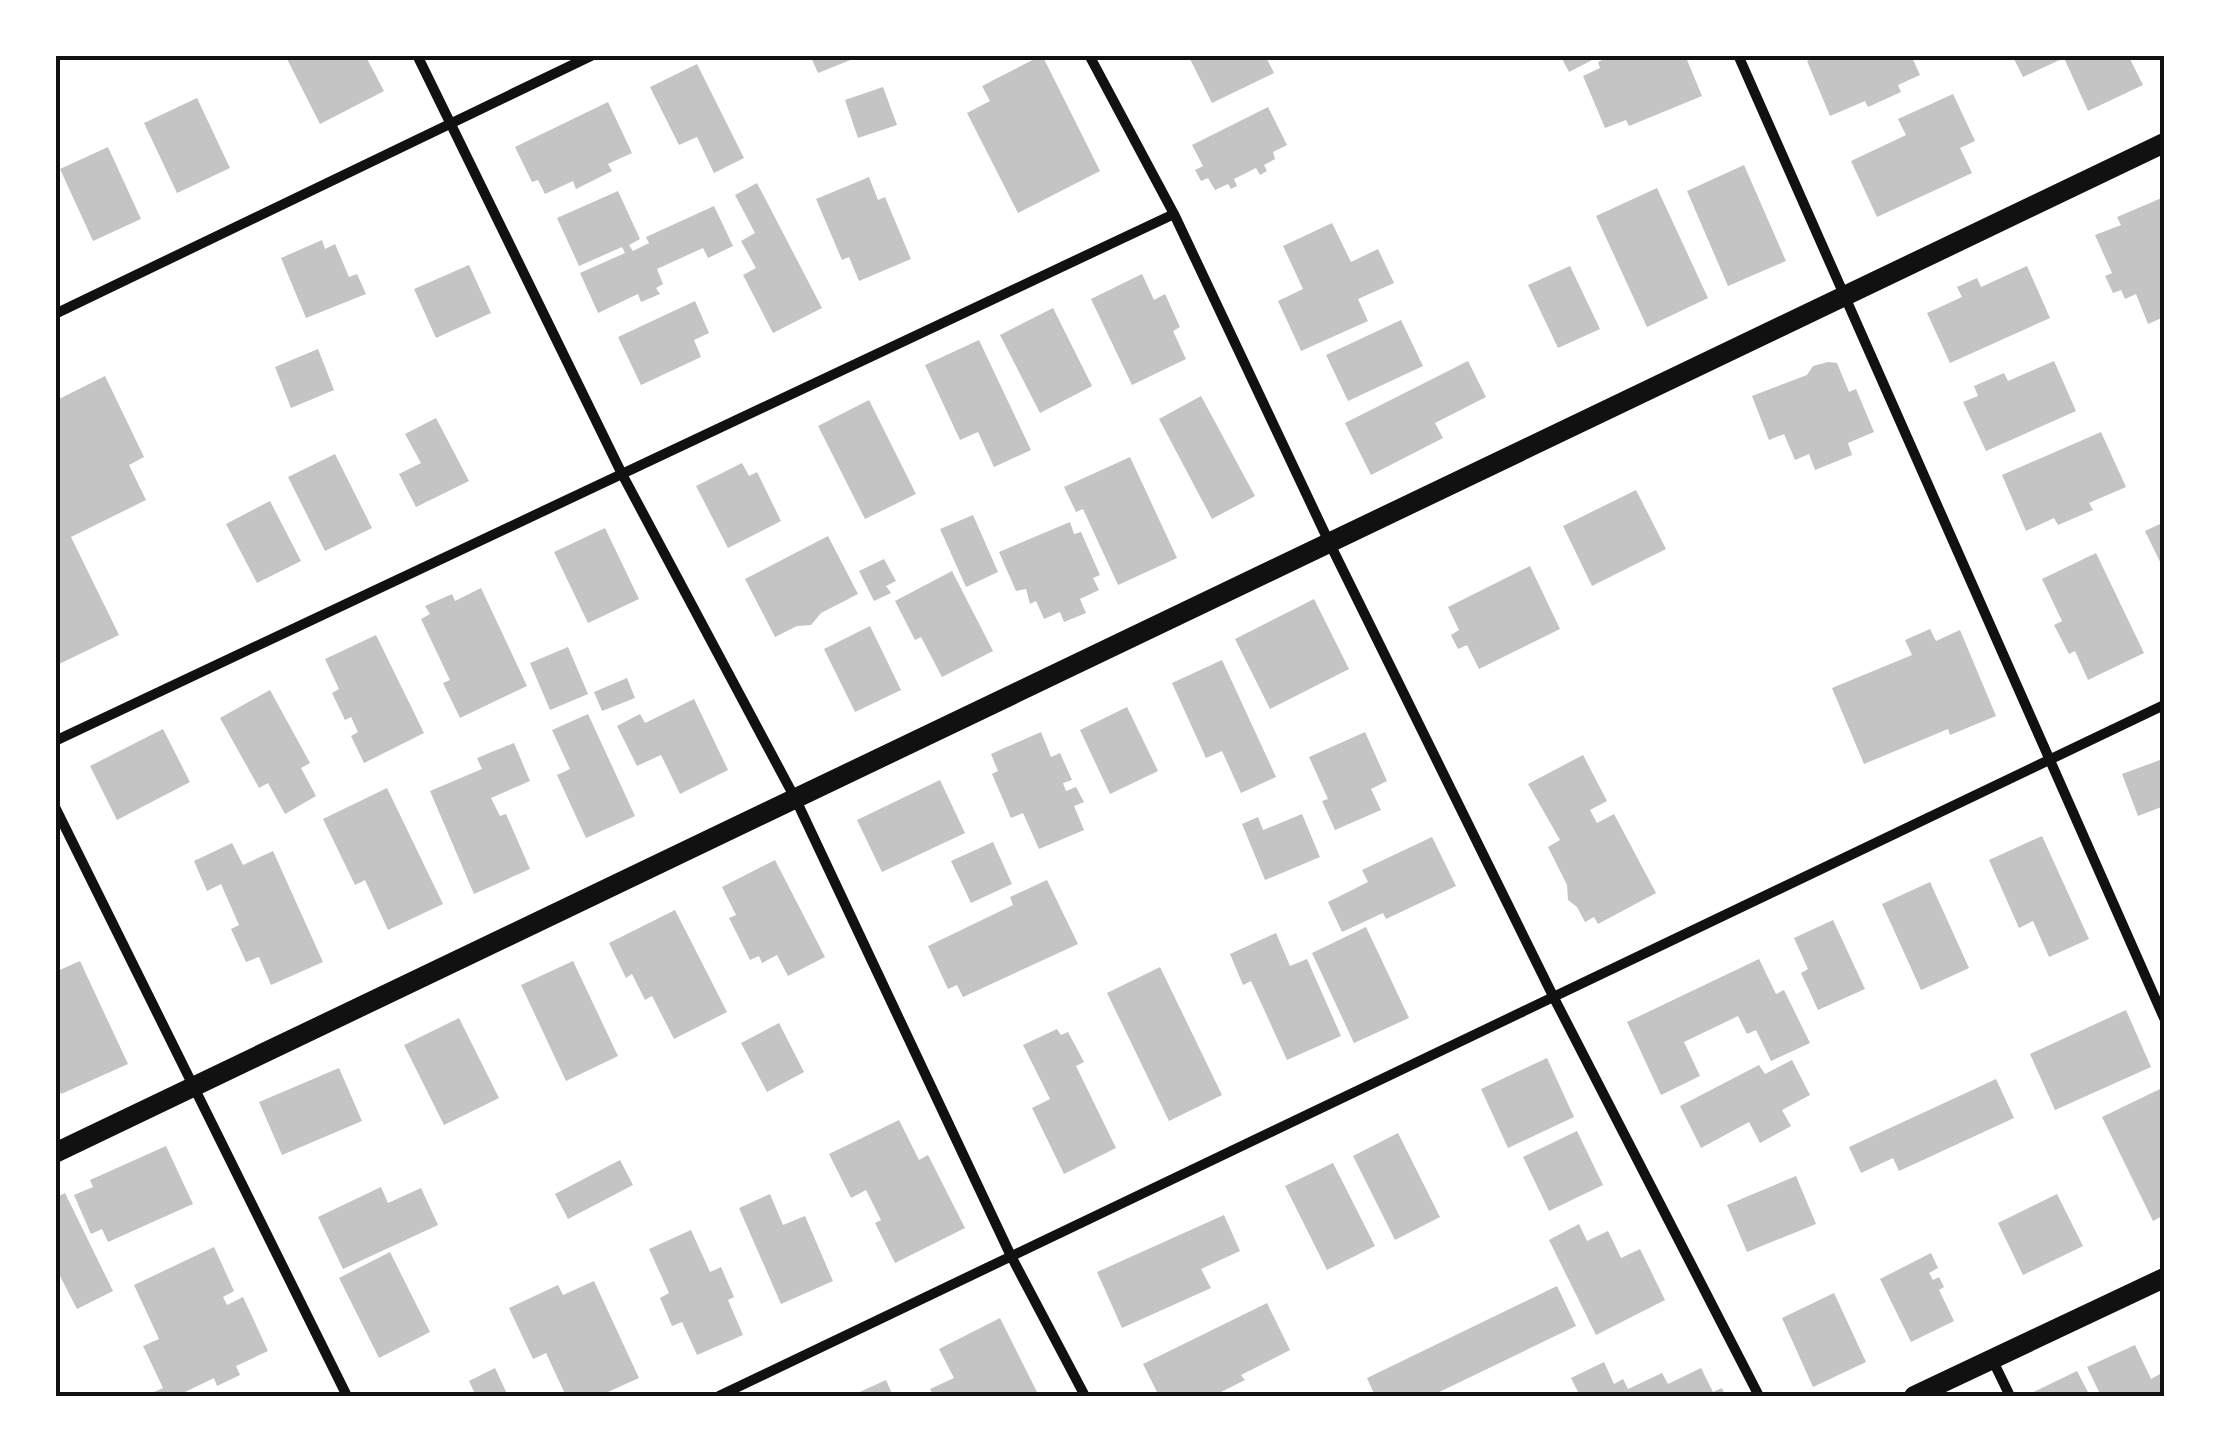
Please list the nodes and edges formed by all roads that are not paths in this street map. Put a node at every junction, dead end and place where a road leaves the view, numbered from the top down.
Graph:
1 (417, 55) edge
2 (593, 55) edge
3 (1090, 55) edge
4 (1738, 55) edge
5 (451, 122) junction
6 (2164, 144) edge
7 (1174, 214) junction
8 (1844, 298) junction
9 (55, 314) edge
10 (622, 474) junction
11 (1330, 542) junction
12 (2164, 705) edge
13 (55, 741) edge
14 (2049, 760) junction
15 (796, 800) junction
16 (55, 807) edge
17 (1554, 998) junction
18 (2164, 1018) edge
19 (192, 1085) junction
20 (55, 1153) edge
21 (1012, 1256) junction
22 (2164, 1278) edge
23 (1992, 1359) junction
24 (347, 1396) edge
25 (719, 1396) edge
26 (1085, 1396) edge
27 (1759, 1396) edge
28 (1914, 1396) edge
29 (2010, 1396) edge

1 - 5 street
2 - 5 street
3 - 7 street
4 - 8 street
5 - 9 street
5 - 10 street
6 - 8 main road
7 - 10 street
7 - 11 street
8 - 11 main road
8 - 14 street
10 - 13 street
10 - 15 street
11 - 15 main road
11 - 17 street
12 - 14 street
14 - 17 street
14 - 18 street
15 - 19 main road
15 - 21 street
16 - 19 street
17 - 21 street
17 - 27 street
19 - 20 main road
19 - 24 street
21 - 25 street
21 - 26 street
22 - 23 main road
23 - 28 main road
23 - 29 street

